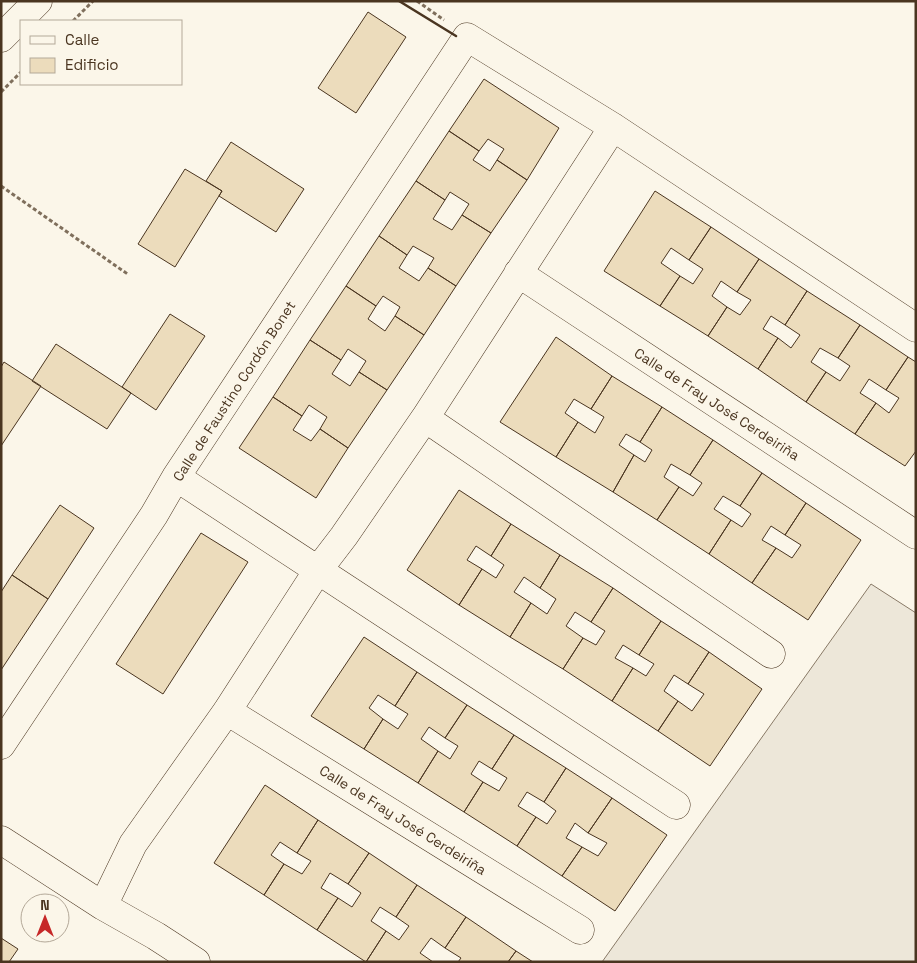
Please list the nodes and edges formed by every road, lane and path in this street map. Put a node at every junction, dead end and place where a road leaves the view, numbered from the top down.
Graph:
1 (38, 1) edge
2 (93, 1) edge
3 (73, 20) edge
4 (1, 38) edge
5 (20, 73) edge
6 (1, 92) edge
7 (613, 128) junction
8 (1, 186) edge
9 (518, 273) junction
10 (129, 275) dead end
11 (916, 328) edge
12 (425, 418) junction
13 (176, 476) junction
14 (915, 531) edge
15 (318, 570) junction
16 (771, 654) dead end
17 (227, 711) junction
18 (1, 745) edge
19 (676, 805) dead end
20 (1, 840) edge
21 (103, 906) junction
22 (580, 930) dead end
23 (196, 962) edge

1 - 4 main road
2 - 3 path
5 - 6 path
7 - 9 main road
7 - 11 main road
7 - 13 main road, Calle de Faustino Cordón Bonet
8 - 10 path
9 - 12 main road
9 - 14 main road, Calle de Fray José Cerdeiriña
12 - 15 main road
12 - 16 main road
13 - 15 main road
13 - 18 main road, Calle de Faustino Cordón Bonet
15 - 17 main road
15 - 19 main road
17 - 21 main road
17 - 22 main road, Calle de Fray José Cerdeiriña
20 - 21 main road
21 - 23 main road

